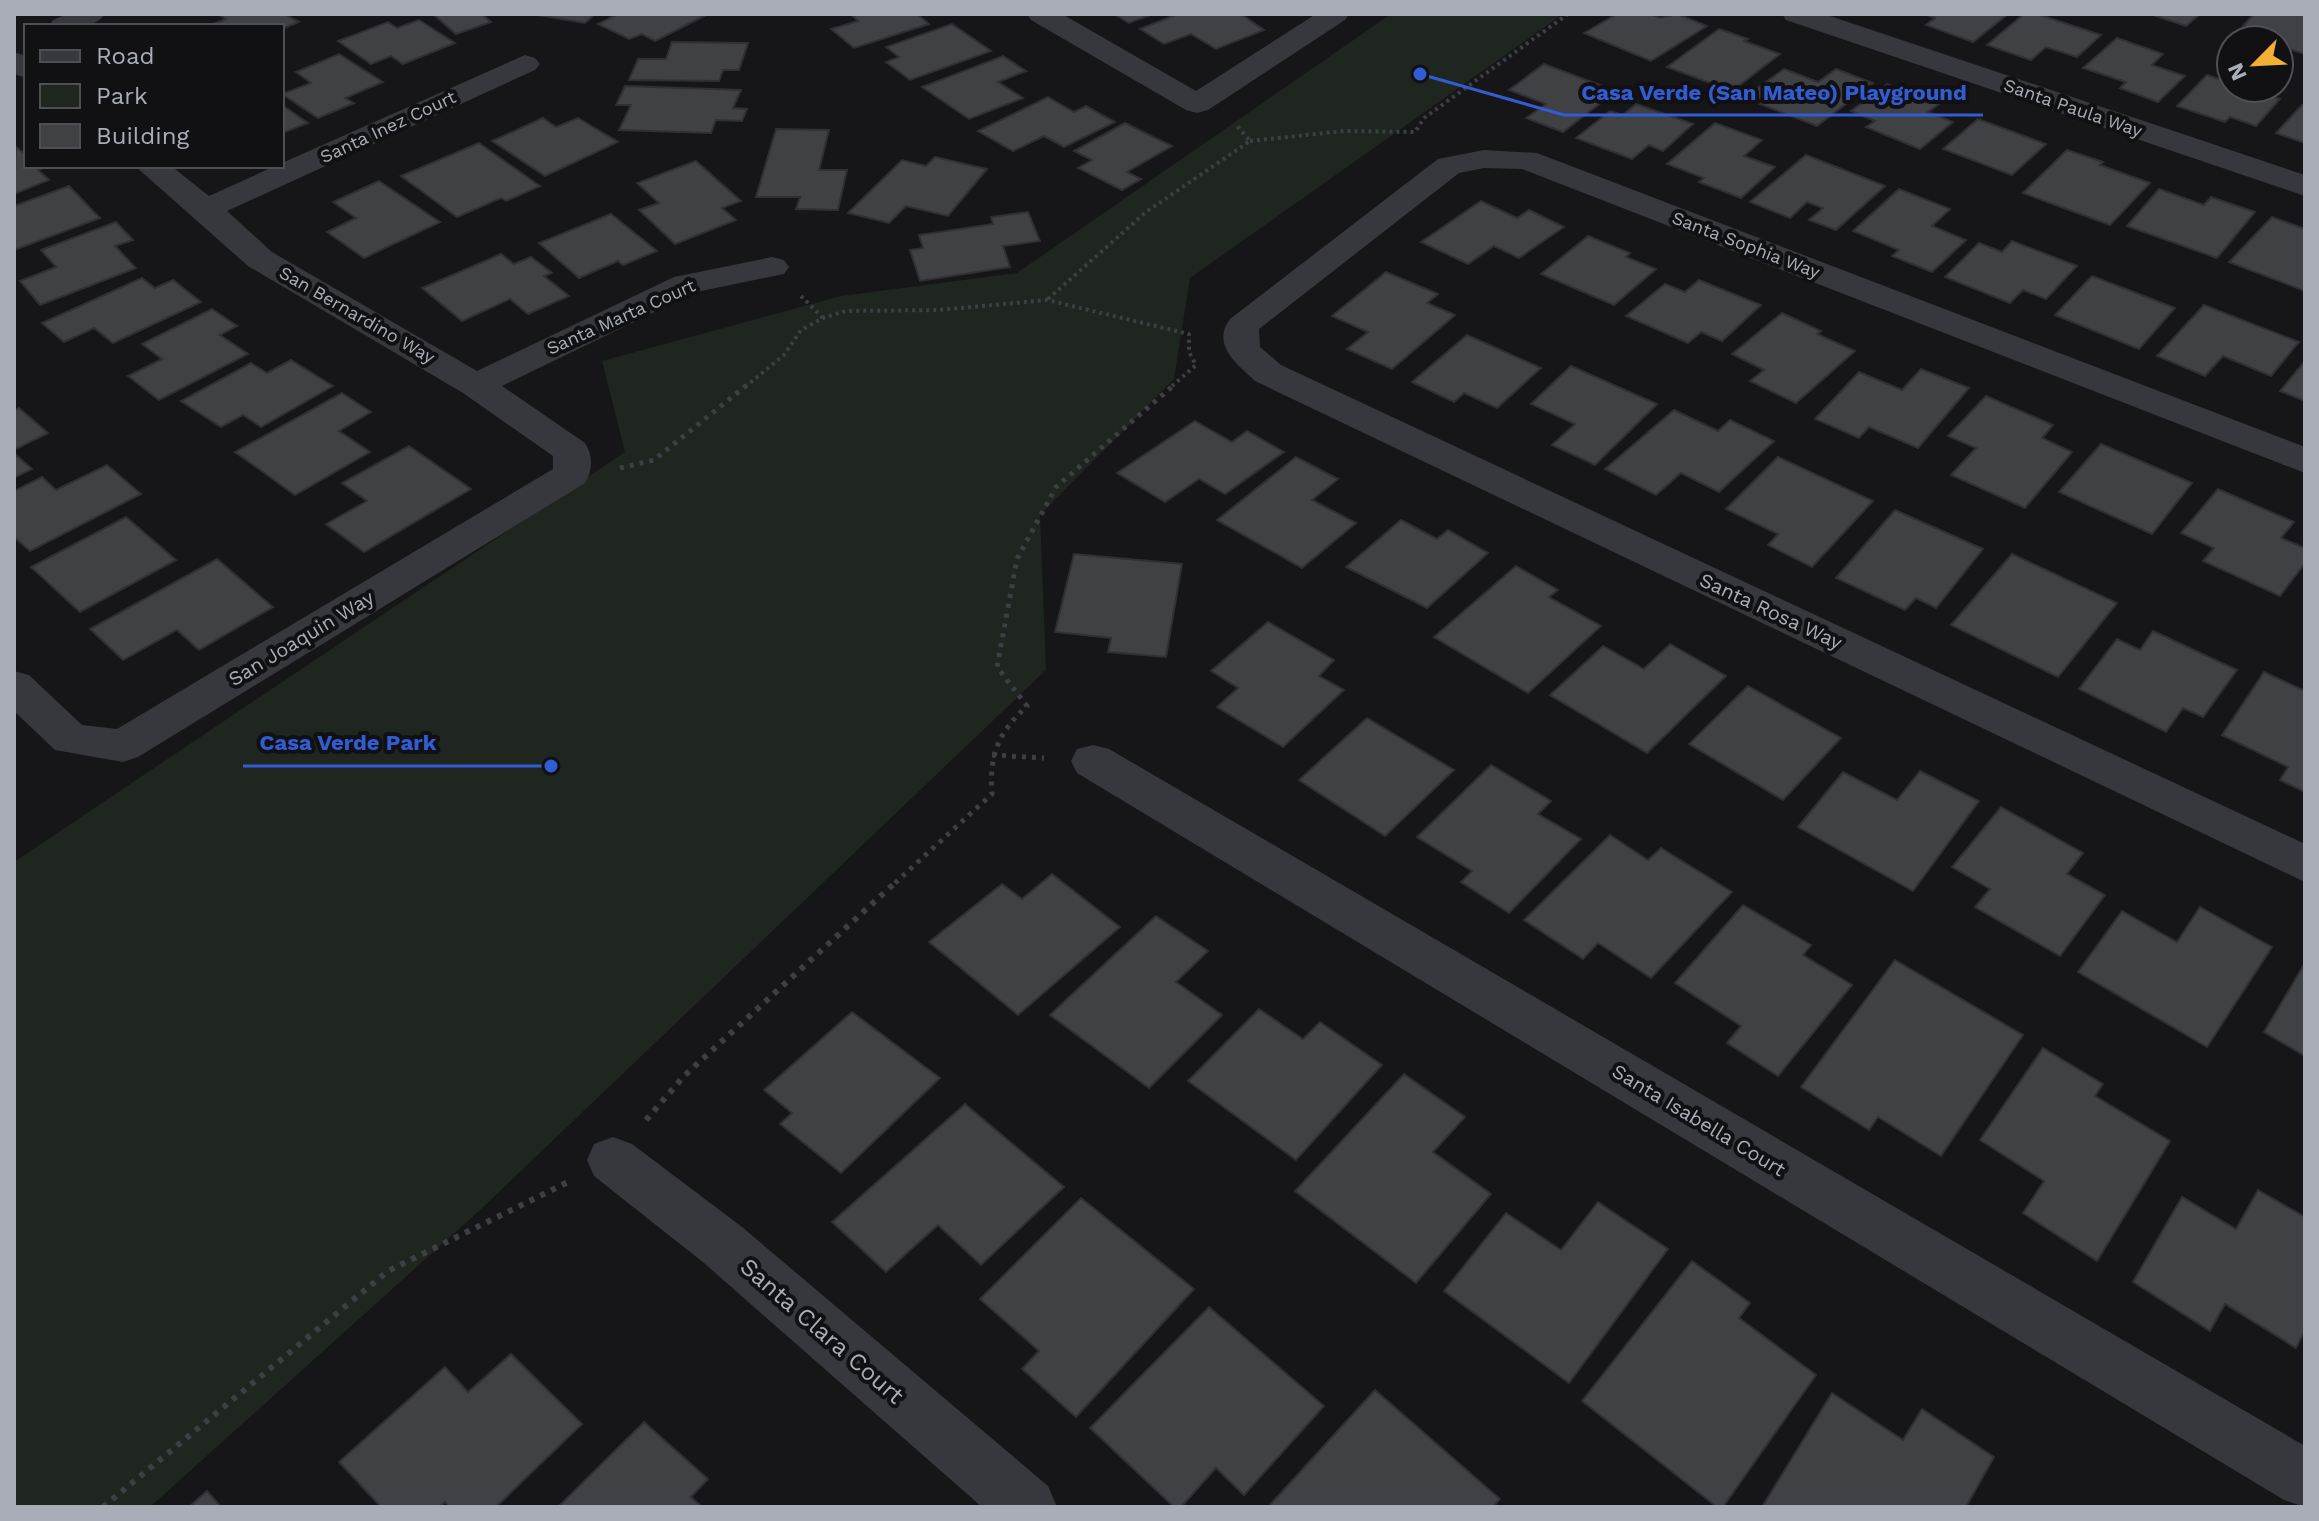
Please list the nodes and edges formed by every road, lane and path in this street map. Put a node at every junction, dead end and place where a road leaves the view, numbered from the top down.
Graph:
1 (91, 14) edge
2 (1041, 14) edge
3 (1335, 14) edge
4 (1568, 14) edge
5 (1796, 14) edge
6 (68, 24) edge
7 (525, 64) dead end
8 (1210, 97) junction
9 (1250, 141) junction
10 (154, 168) edge
11 (2305, 186) edge
12 (206, 209) junction
13 (772, 267) dead end
14 (1047, 300) junction
15 (1242, 350) joint
16 (476, 385) junction
17 (2305, 461) edge
18 (572, 462) junction
19 (14, 686) edge
20 (1093, 761) dead end
21 (2305, 864) edge
22 (613, 1160) junction
23 (2305, 1479) edge
24 (103, 1507) edge
25 (1027, 1507) edge

1 - 6 street
2 - 8 street
3 - 8 street
4 - 9 path
5 - 11 street, Santa Paula Way
7 - 12 street, Santa Inez Court
8 - 9 path
9 - 14 path
10 - 12 street, San Bernardino Way
12 - 16 street, San Bernardino Way
13 - 16 street, Santa Marta Court
14 - 18 path
14 - 22 path
15 - 17 street, Santa Sophia Way
15 - 21 street, Santa Rosa Way
16 - 18 street, San Bernardino Way
18 - 19 street, San Joaquin Way
20 - 23 street, Santa Isabella Court
22 - 24 path
22 - 25 street, Santa Clara Court

